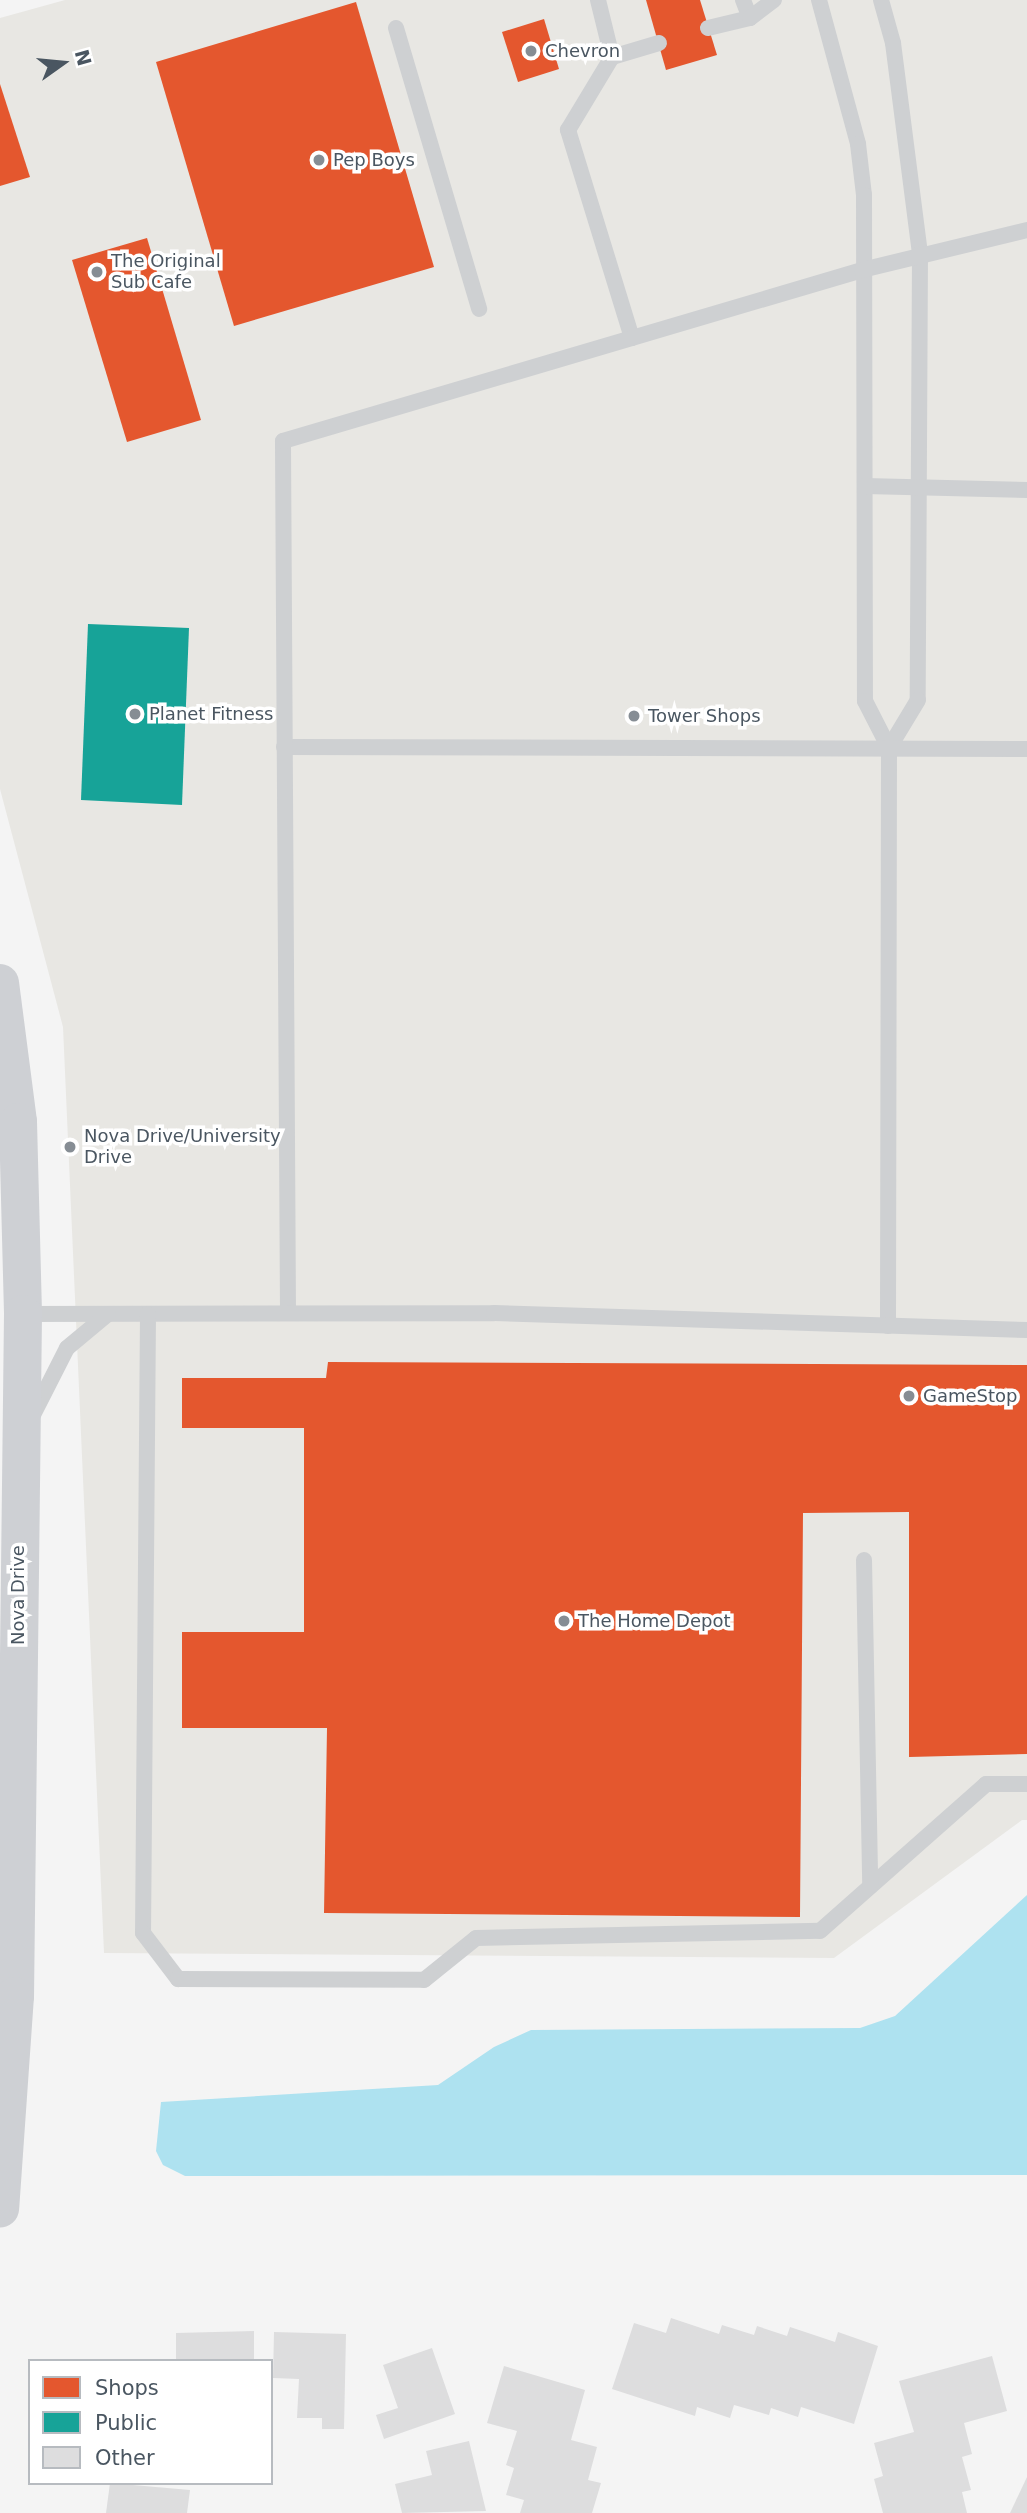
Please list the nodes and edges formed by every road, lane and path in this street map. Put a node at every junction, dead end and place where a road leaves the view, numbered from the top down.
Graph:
1 (598, 0) edge
2 (743, 0) edge
3 (774, 0) edge
4 (819, 0) edge
5 (881, 0) edge
6 (750, 18) junction
7 (396, 28) dead end
8 (708, 28) dead end
9 (659, 43) dead end
10 (611, 57) junction
11 (1027, 230) edge
12 (920, 254) junction
13 (862, 270) junction
14 (479, 309) dead end
15 (632, 338) junction
16 (865, 486) junction
17 (919, 486) junction
18 (1027, 490) edge
19 (284, 747) junction
20 (889, 748) junction
21 (1027, 749) edge
22 (0, 983) edge
23 (0, 1272) edge
24 (288, 1313) junction
25 (23, 1314) junction
26 (108, 1314) junction
27 (148, 1314) junction
28 (888, 1326) junction
29 (1027, 1330) edge
30 (20, 1445) junction
31 (9, 1513) edge
32 (864, 1560) dead end
33 (1027, 1784) edge
34 (8, 1880) edge
35 (870, 1886) junction
36 (0, 2207) edge

1 - 10 lane
2 - 6 lane
3 - 6 lane
4 - 13 lane
5 - 12 lane
6 - 8 lane
7 - 14 lane
9 - 10 lane
10 - 15 lane
11 - 12 lane
12 - 13 lane
12 - 17 lane
13 - 15 lane
13 - 16 lane
15 - 19 lane
16 - 17 lane
16 - 20 lane
17 - 18 lane
17 - 20 lane
19 - 20 lane
19 - 24 lane
20 - 21 lane
20 - 28 lane
22 - 25 street, Nova Drive
23 - 25 street
24 - 27 lane
24 - 28 lane
25 - 26 lane
25 - 30 street, Nova Drive
26 - 27 lane
26 - 30 lane
27 - 35 lane
28 - 29 lane
30 - 31 street, Nova Drive
31 - 34 street, Nova Drive
32 - 35 lane
33 - 35 lane
34 - 36 street, Nova Drive

